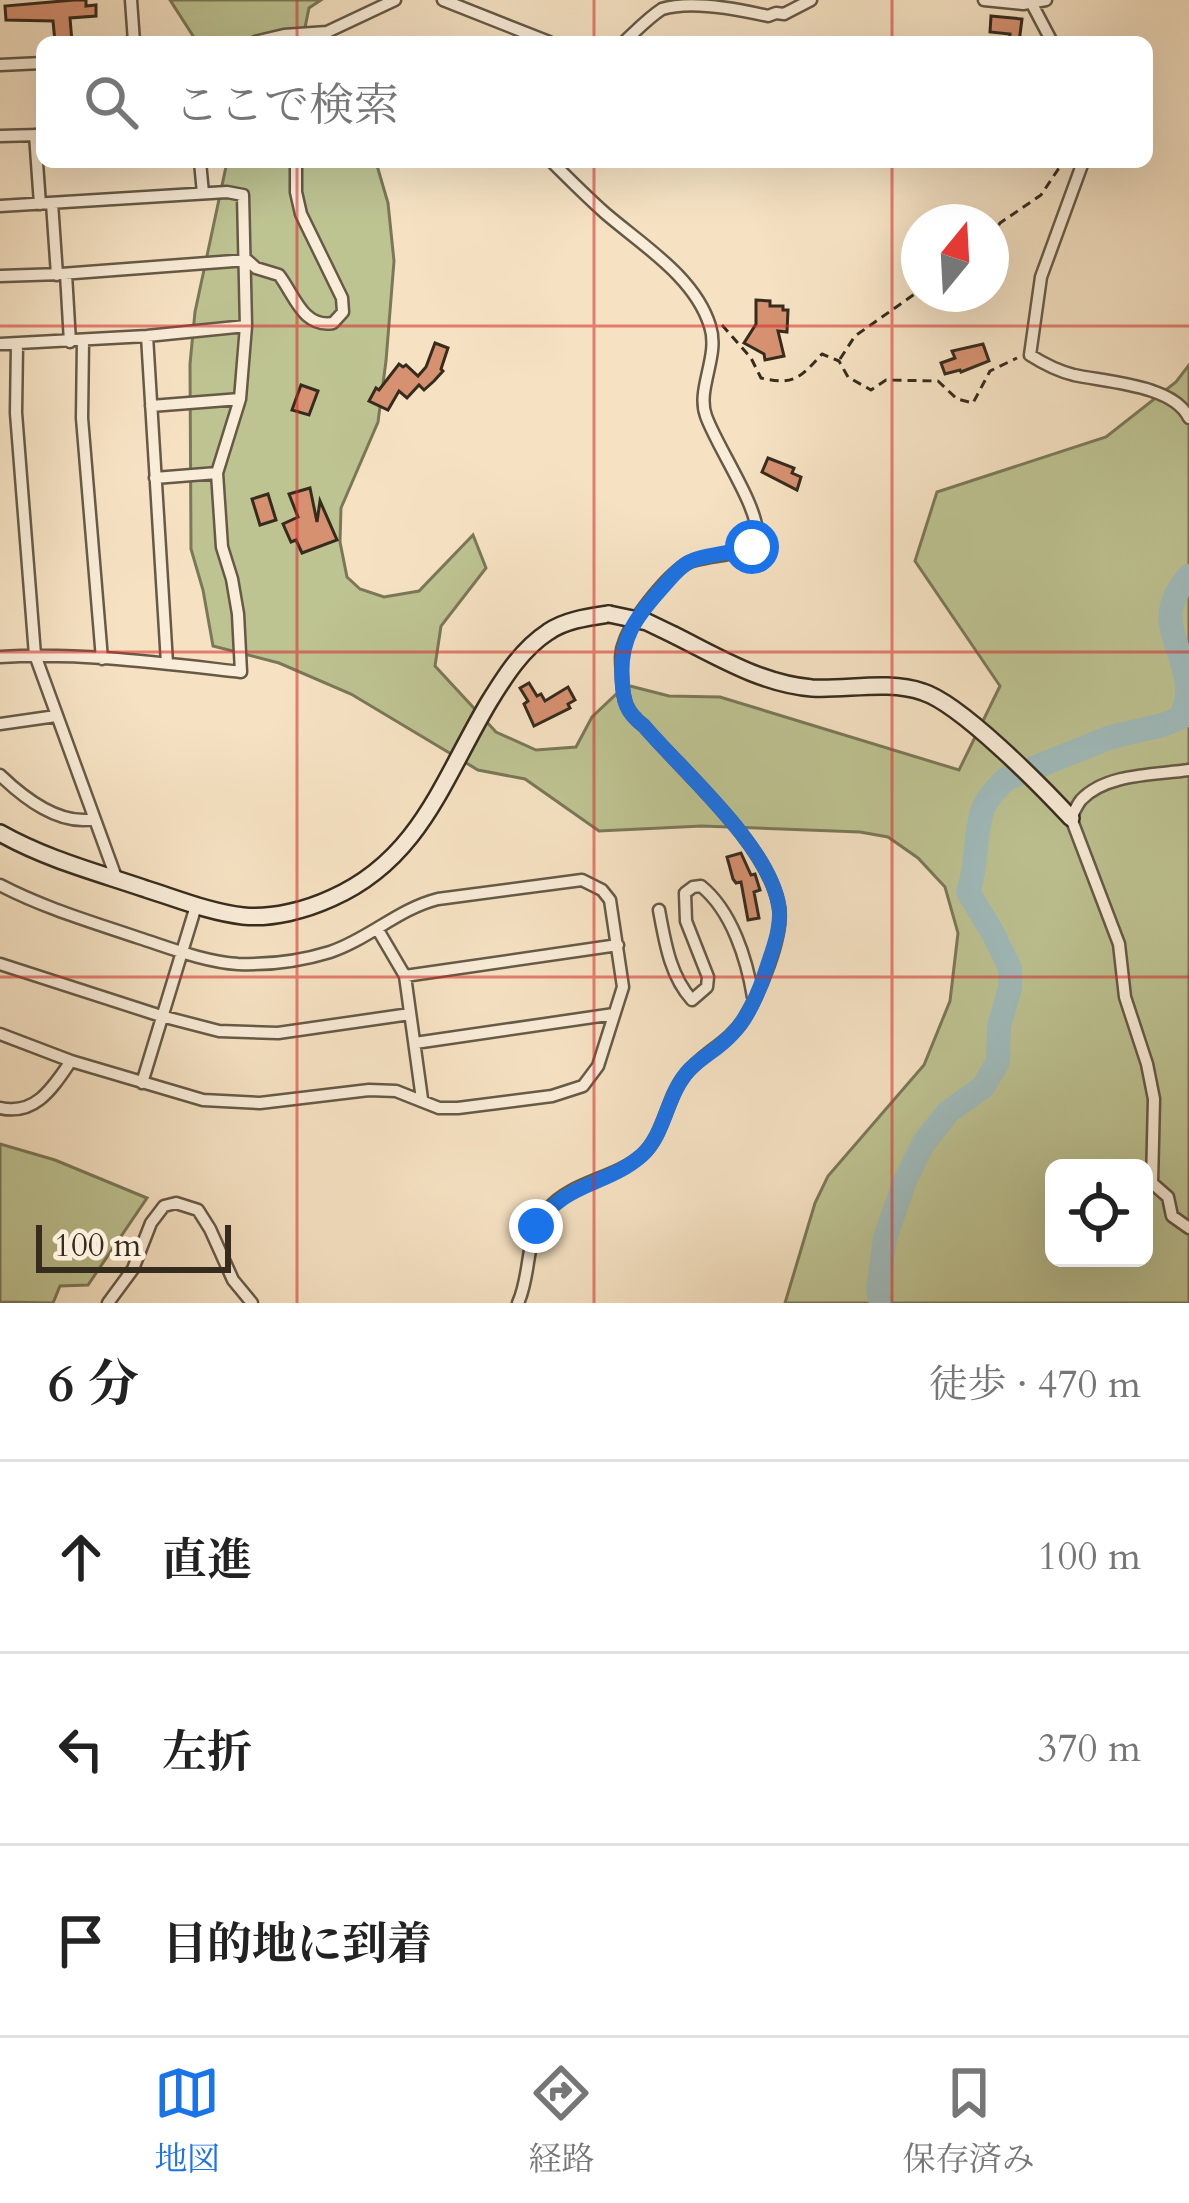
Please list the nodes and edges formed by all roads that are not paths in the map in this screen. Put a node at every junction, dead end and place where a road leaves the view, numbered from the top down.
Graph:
1 (131, 0) edge
2 (394, 0) edge
3 (442, 0) edge
4 (770, 0) edge
5 (811, 0) edge
6 (984, 0) edge
7 (1046, 0) edge
8 (1032, 4) junction
9 (776, 13) junction
10 (134, 36) edge
11 (280, 36) edge
12 (534, 36) edge
13 (631, 36) edge
14 (1049, 36) edge
15 (36, 63) edge
16 (0, 65) edge
17 (36, 135) edge
18 (0, 136) edge
19 (42, 168) edge
20 (201, 168) edge
21 (296, 168) edge
22 (558, 168) edge
23 (1081, 168) edge
24 (203, 193) junction
25 (46, 204) junction
26 (0, 206) edge
27 (247, 260) junction
28 (62, 274) junction
29 (0, 276) edge
30 (246, 326) junction
31 (147, 336) junction
32 (77, 341) junction
33 (0, 344) edge
34 (17, 344) junction
35 (240, 399) junction
36 (151, 406) junction
37 (1189, 418) edge
38 (217, 473) junction
39 (155, 478) junction
40 (35, 655) junction
41 (0, 657) edge
42 (102, 659) junction
43 (167, 663) junction
44 (56, 716) junction
45 (0, 724) edge
46 (1189, 770) edge
47 (0, 775) edge
48 (1066, 813) junction
49 (94, 819) junction
50 (0, 833) edge
51 (117, 880) junction
52 (0, 885) edge
53 (196, 906) junction
54 (659, 910) dead end
55 (378, 930) junction
56 (618, 945) junction
57 (181, 951) junction
58 (0, 964) edge
59 (406, 976) junction
60 (753, 1001) junction
61 (410, 1014) junction
62 (614, 1014) junction
63 (160, 1016) junction
64 (0, 1034) edge
65 (416, 1042) junction
66 (71, 1061) junction
67 (142, 1083) junction
68 (422, 1099) junction
69 (0, 1108) edge
70 (1189, 1228) edge
71 (108, 1303) edge
72 (252, 1303) edge
73 (518, 1303) edge

1 - 10 street
2 - 11 street
3 - 12 street
4 - 9 street
5 - 9 street
6 - 8 street
7 - 8 street
8 - 14 street
9 - 13 street
15 - 16 street
17 - 18 street
19 - 25 street
20 - 24 street
21 - 27 street
22 - 60 street
23 - 37 street
24 - 25 street
24 - 27 street
25 - 26 street
25 - 28 street
27 - 28 street
27 - 30 street
28 - 29 street
28 - 32 street
30 - 31 street
30 - 35 street
31 - 32 street
31 - 36 street
32 - 34 street
32 - 42 street
33 - 34 street
34 - 40 street
35 - 36 street
35 - 38 street
36 - 39 street
38 - 39 street
38 - 43 street
39 - 43 street
40 - 41 street
40 - 42 street
40 - 44 street
42 - 43 street
44 - 45 street
44 - 49 street
46 - 48 street
47 - 49 street
48 - 53 street, bridge
48 - 70 street
49 - 51 street
50 - 51 street
51 - 53 street
52 - 57 street
53 - 57 street
54 - 60 street
55 - 56 street
55 - 57 street
55 - 59 street
56 - 59 street
56 - 62 street
57 - 63 street
58 - 63 street
59 - 61 street
60 - 73 street
61 - 63 street
61 - 65 street
62 - 65 street
62 - 68 street
63 - 67 street
64 - 66 street
65 - 68 street
66 - 67 street
66 - 69 street
67 - 68 street
71 - 72 street

